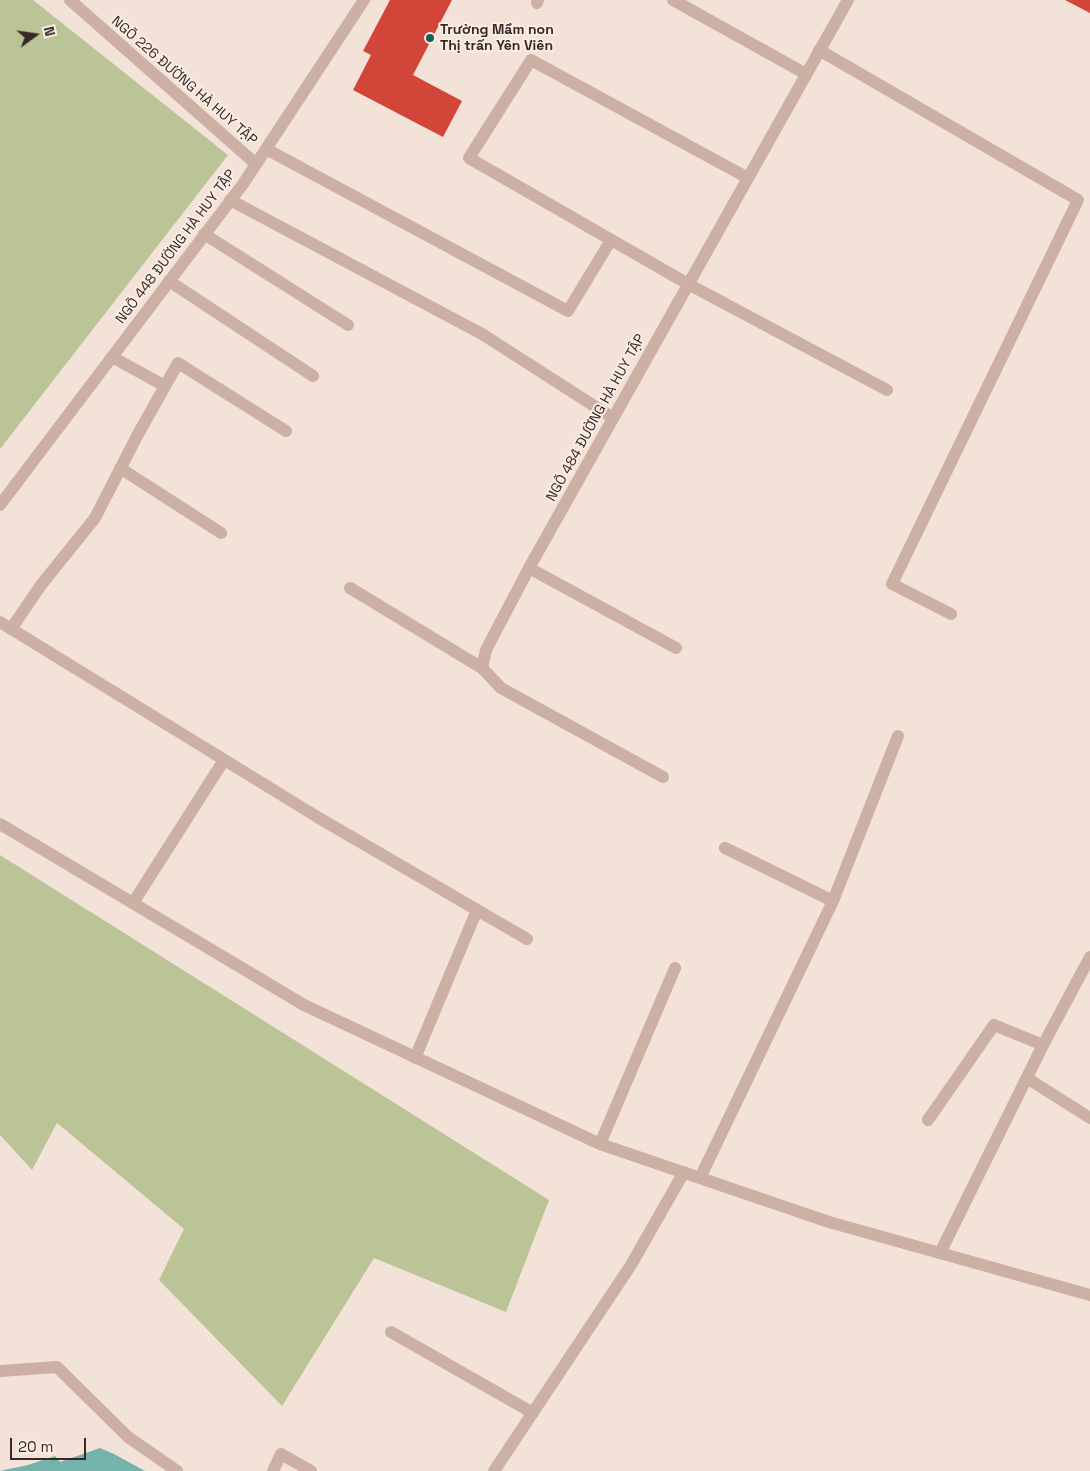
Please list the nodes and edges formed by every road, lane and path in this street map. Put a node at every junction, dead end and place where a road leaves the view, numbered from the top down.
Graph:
1 (70, 0) edge
2 (364, 0) edge
3 (673, 0) edge
4 (848, 0) edge
5 (819, 50) junction
6 (806, 74) junction
7 (266, 149) junction
8 (256, 164) junction
9 (748, 178) junction
10 (230, 200) junction
11 (204, 234) junction
12 (610, 240) junction
13 (169, 281) junction
14 (688, 284) junction
15 (348, 325) dead end
16 (112, 356) junction
17 (313, 376) dead end
18 (165, 386) junction
19 (887, 390) dead end
20 (613, 418) junction
21 (286, 431) dead end
22 (120, 468) junction
23 (0, 505) edge
24 (221, 533) dead end
25 (529, 568) junction
26 (350, 588) dead end
27 (951, 614) dead end
28 (5, 625) edge
29 (676, 648) dead end
30 (482, 668) junction
31 (898, 736) dead end
32 (224, 760) junction
33 (663, 777) dead end
34 (0, 824) edge
35 (724, 848) dead end
36 (833, 901) junction
37 (133, 904) junction
38 (478, 910) junction
39 (527, 938) dead end
40 (1090, 957) edge
41 (675, 968) dead end
42 (1043, 1045) junction
43 (415, 1058) junction
44 (1027, 1078) junction
45 (1090, 1118) edge
46 (928, 1120) dead end
47 (600, 1144) junction
48 (684, 1172) junction
49 (700, 1178) junction
50 (940, 1253) junction
51 (1090, 1295) edge
52 (391, 1332) dead end
53 (0, 1370) edge
54 (533, 1413) junction
55 (177, 1471) edge
56 (273, 1471) edge
57 (311, 1471) edge
58 (494, 1471) edge

1 - 8 street, NGÕ 226 ĐƯỜNG HÀ HUY TẬP
2 - 7 street, NGÕ 448 ĐƯỜNG HÀ HUY TẬP
3 - 6 street
4 - 5 street, NGÕ 484 ĐƯỜNG HÀ HUY TẬP
5 - 6 street, NGÕ 484 ĐƯỜNG HÀ HUY TẬP
5 - 27 street
6 - 9 street, NGÕ 484 ĐƯỜNG HÀ HUY TẬP
7 - 8 street, NGÕ 448 ĐƯỜNG HÀ HUY TẬP
7 - 12 street
8 - 10 street, NGÕ 448 ĐƯỜNG HÀ HUY TẬP
9 - 12 street
9 - 14 street, NGÕ 484 ĐƯỜNG HÀ HUY TẬP
10 - 11 street, NGÕ 448 ĐƯỜNG HÀ HUY TẬP
10 - 20 street
11 - 13 street, NGÕ 448 ĐƯỜNG HÀ HUY TẬP
11 - 15 street
12 - 14 street
13 - 16 street, NGÕ 448 ĐƯỜNG HÀ HUY TẬP
13 - 17 street
14 - 19 street
14 - 20 street, NGÕ 484 ĐƯỜNG HÀ HUY TẬP
16 - 18 street
16 - 23 street, NGÕ 448 ĐƯỜNG HÀ HUY TẬP
18 - 21 street
18 - 22 street
20 - 25 street, NGÕ 484 ĐƯỜNG HÀ HUY TẬP
22 - 24 street
22 - 28 street
25 - 29 street
25 - 30 street, NGÕ 484 ĐƯỜNG HÀ HUY TẬP
26 - 30 street
28 - 32 street
30 - 33 street
31 - 36 street
32 - 37 street
32 - 38 street
34 - 37 street
35 - 36 street
36 - 49 street
37 - 43 street
38 - 39 street
38 - 43 street
40 - 42 street
41 - 47 street
42 - 44 street
42 - 46 street
43 - 47 street
44 - 45 street
44 - 50 street
47 - 48 street
48 - 49 street
48 - 54 street
49 - 50 street
50 - 51 street
52 - 54 street
53 - 55 street
54 - 58 street
56 - 57 street

